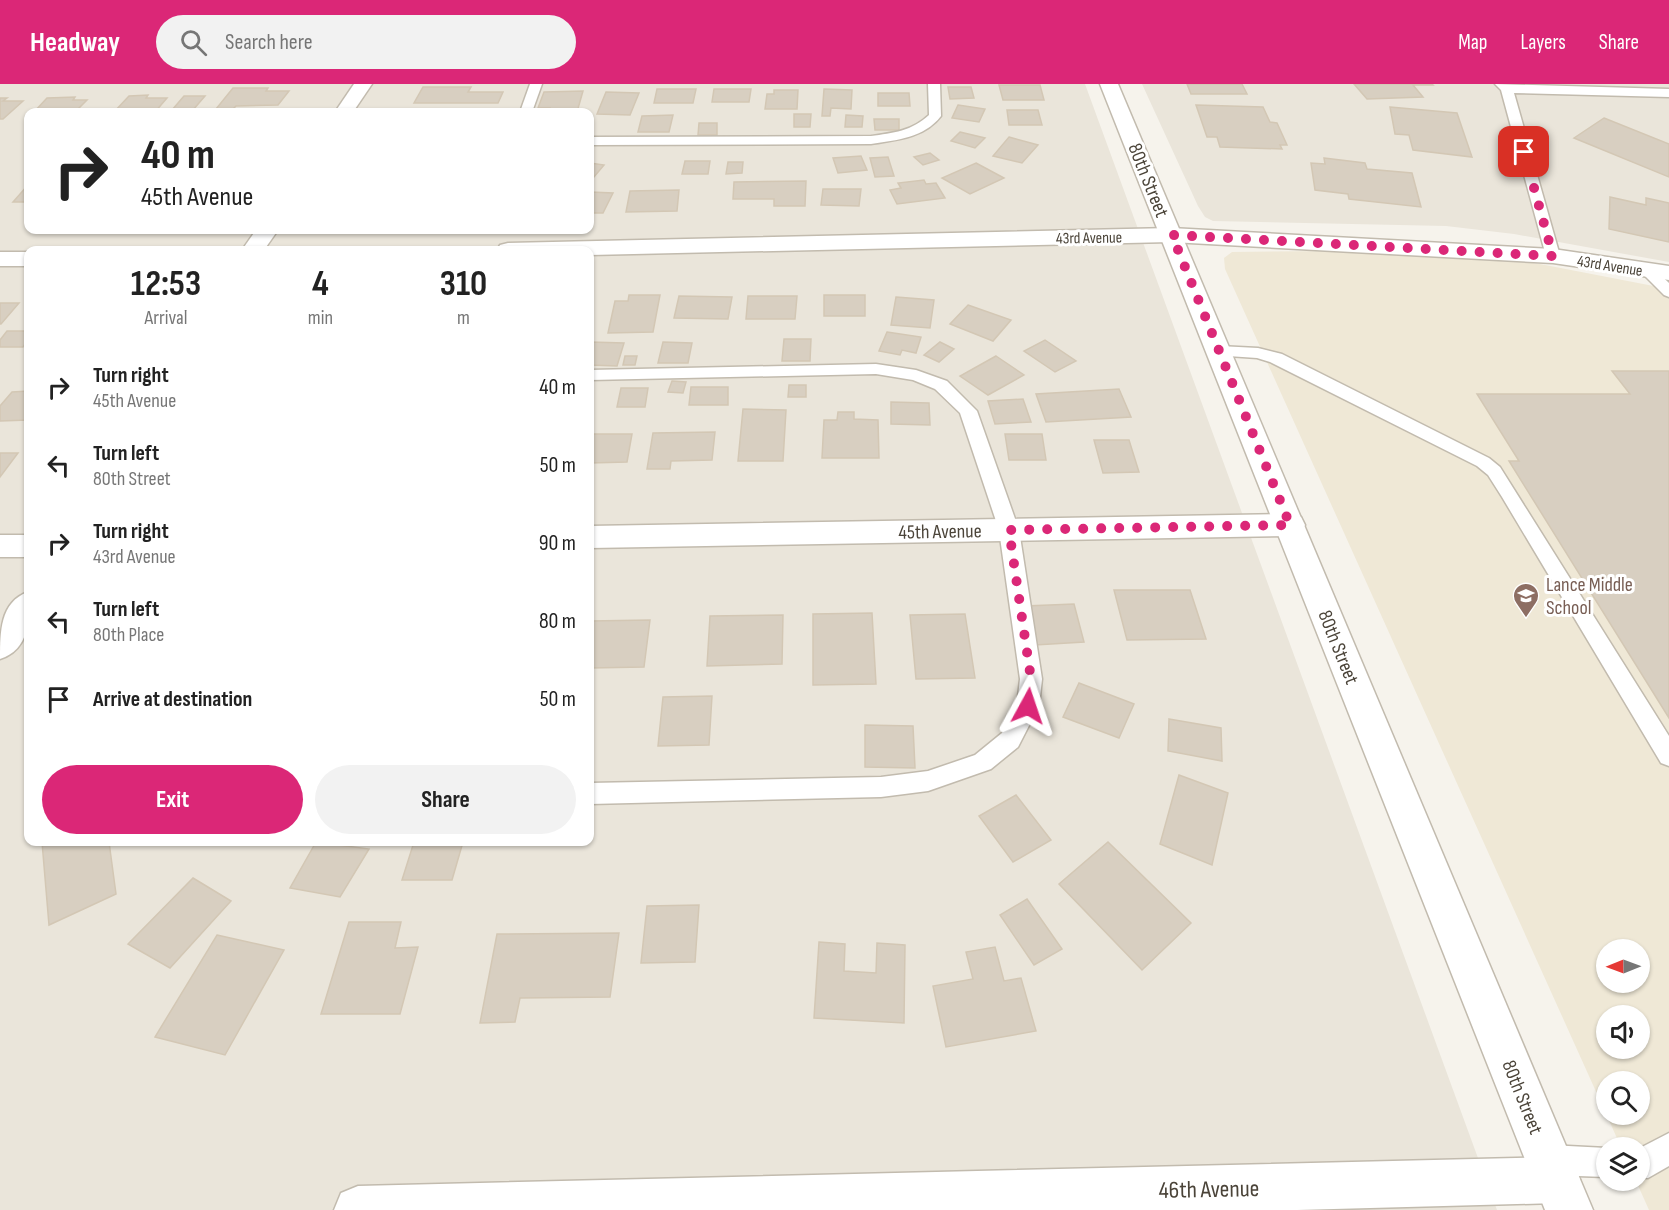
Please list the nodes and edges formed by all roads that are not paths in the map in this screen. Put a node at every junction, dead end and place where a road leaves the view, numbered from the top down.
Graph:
1 (363, 84) edge
2 (536, 84) edge
3 (934, 84) edge
4 (1109, 84) edge
5 (1504, 87) edge
6 (1669, 93) edge
7 (347, 108) edge
8 (527, 108) edge
9 (594, 141) edge
10 (1172, 235) junction
11 (594, 248) edge
12 (1553, 256) junction
13 (0, 259) edge
14 (24, 259) edge
15 (1658, 272) edge
16 (1669, 292) edge
17 (1219, 351) junction
18 (594, 375) edge
19 (1290, 525) junction
20 (1009, 530) junction
21 (594, 537) edge
22 (0, 546) edge
23 (24, 546) edge
24 (24, 610) edge
25 (0, 646) edge
26 (1669, 756) edge
27 (594, 794) edge
28 (1669, 1148) edge
29 (1650, 1162) edge
30 (1596, 1167) edge
31 (1558, 1184) edge
32 (358, 1210) edge

1 - 7 street
2 - 8 lane
3 - 9 lane
4 - 10 street, 80th Street
5 - 6 lane
5 - 12 lane
10 - 11 street, 43rd Avenue
10 - 12 street, 43rd Avenue
10 - 17 street, 80th Street
12 - 15 street, 43rd Avenue
13 - 14 street
15 - 16 lane
17 - 19 street, 80th Street
17 - 26 lane
18 - 20 lane
19 - 20 street, 45th Avenue
19 - 31 street, 80th Street
20 - 21 street, 45th Avenue
20 - 27 lane
22 - 23 street
24 - 25 street
28 - 29 lane
30 - 31 lane
31 - 32 street, 46th Avenue

